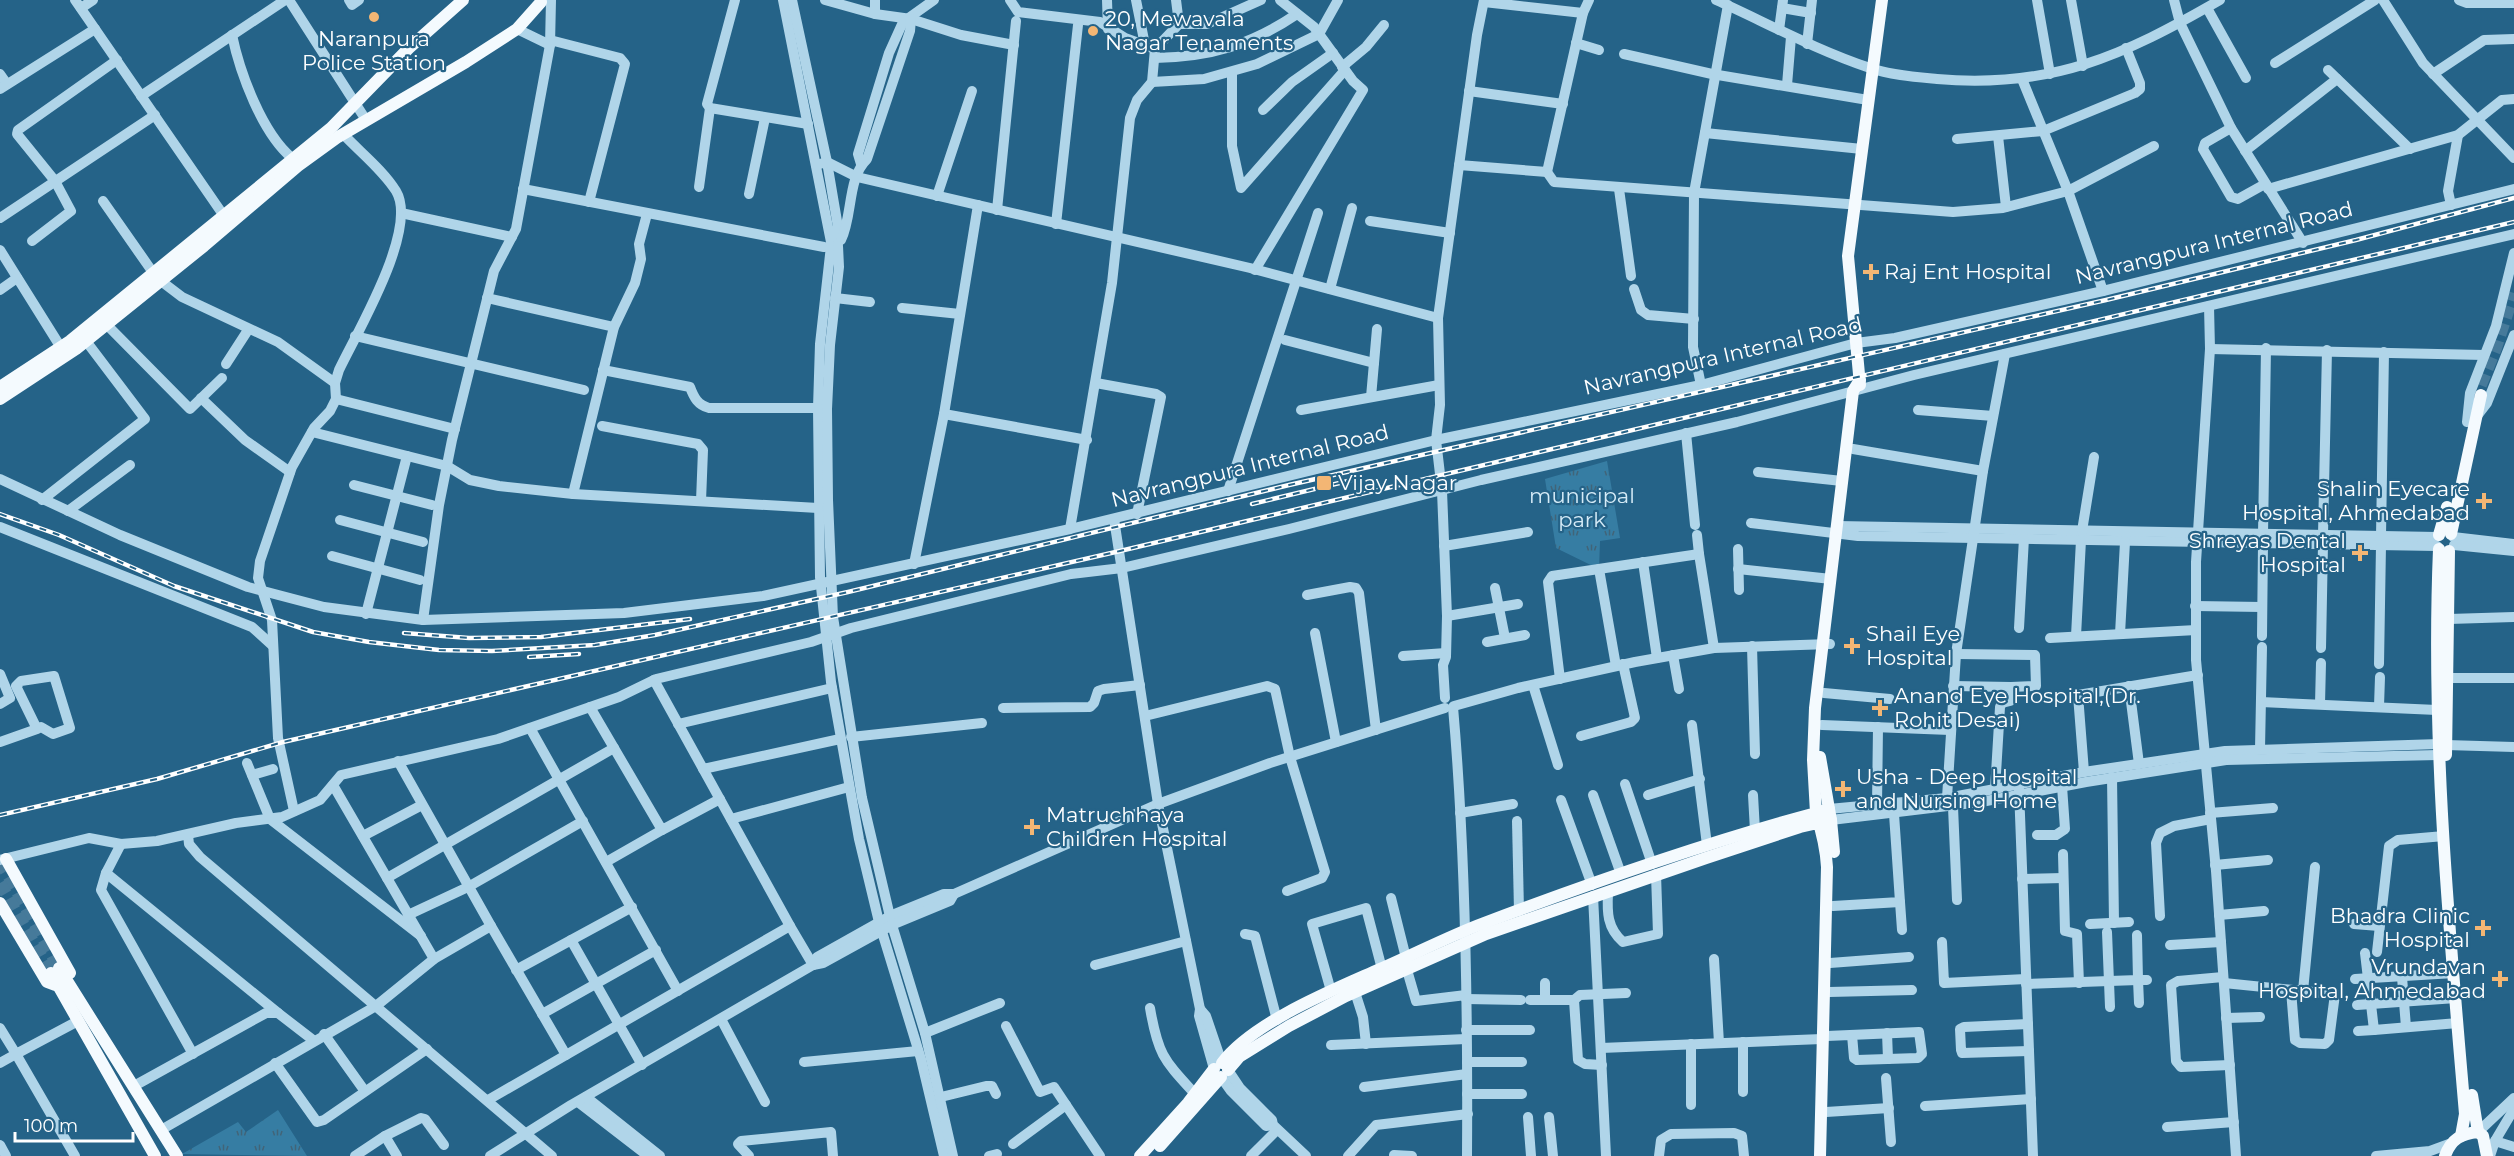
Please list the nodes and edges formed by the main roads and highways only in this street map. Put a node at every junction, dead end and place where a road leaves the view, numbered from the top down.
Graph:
1 (463, 0) edge
2 (1882, 0) edge
3 (541, 1) edge
4 (158, 278) junction
5 (63, 351) junction
6 (0, 387) edge
7 (1858, 387) junction
8 (0, 399) edge
9 (2478, 399) tunnel mouth
10 (1840, 531) junction
11 (2445, 542) junction
12 (1826, 644) junction
13 (2442, 750) junction
14 (1824, 816) junction
15 (3, 860) edge
16 (1654, 869) junction
17 (1592, 891) junction
18 (0, 903) edge
19 (1465, 938) junction
20 (1406, 964) junction
21 (55, 971) tunnel mouth
22 (63, 983) junction
23 (1824, 1037) junction
24 (1221, 1070) junction
25 (2478, 1132) junction
26 (2461, 1136) junction
27 (2447, 1150) edge
28 (155, 1156) edge
29 (177, 1156) edge
30 (1140, 1156) edge
31 (1151, 1156) edge
32 (1820, 1156) edge
33 (1827, 1156) edge
34 (2488, 1156) edge

1 - 4 main road
2 - 7 main road
3 - 4 main road
4 - 5 main road
4 - 5 main road
5 - 6 main road
5 - 8 main road
7 - 10 main road
7 - 10 main road
9 - 11 main road
10 - 12 main road
10 - 12 main road
11 - 13 main road
11 - 13 main road
12 - 14 main road
12 - 14 main road
13 - 25 main road
13 - 26 main road
14 - 16 main road
14 - 16 main road
14 - 23 main road
14 - 23 main road
15 - 22 main road
16 - 17 main road
16 - 17 main road
17 - 19 main road
17 - 19 main road
18 - 22 main road
19 - 20 main road
20 - 24 main road
20 - 24 main road
21 - 22 main road
22 - 28 main road
22 - 29 main road
23 - 32 main road
23 - 33 main road
24 - 30 main road
24 - 31 main road
25 - 26 main road
25 - 34 main road
26 - 27 main road

